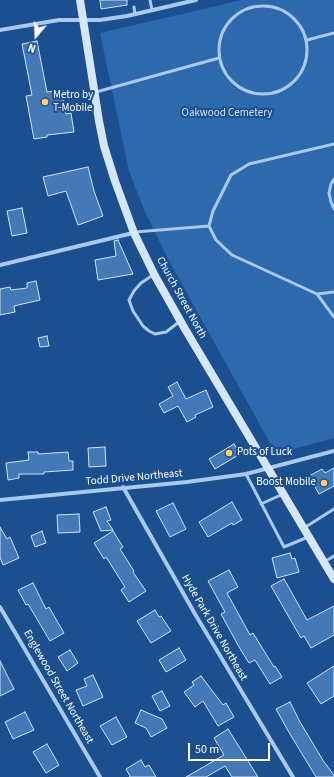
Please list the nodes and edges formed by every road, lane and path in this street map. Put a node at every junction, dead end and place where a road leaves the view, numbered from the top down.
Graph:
1 (80, 0) edge
2 (150, 0) edge
3 (196, 0) edge
4 (134, 7) dead end
5 (152, 10) junction
6 (135, 14) junction
7 (83, 21) junction
8 (0, 30) edge
9 (334, 33) edge
10 (307, 40) junction
11 (219, 58) junction
12 (94, 93) junction
13 (334, 144) edge
14 (334, 179) edge
15 (334, 209) edge
16 (208, 226) junction
17 (134, 233) junction
18 (0, 265) edge
19 (154, 274) junction
20 (334, 292) edge
21 (317, 294) junction
22 (334, 317) edge
23 (180, 321) junction
24 (334, 451) edge
25 (269, 469) junction
26 (246, 474) junction
27 (123, 488) junction
28 (284, 494) junction
29 (0, 500) edge
30 (261, 504) junction
31 (334, 509) edge
32 (304, 528) junction
33 (309, 537) junction
34 (334, 556) edge
35 (324, 562) junction
36 (334, 579) edge
37 (0, 607) edge
38 (100, 777) edge
39 (293, 777) edge

1 - 7 main road, Church Street North
2 - 5 lane
3 - 5 street
4 - 6 lane
5 - 6 street
6 - 7 street
7 - 8 street
7 - 12 main road, Church Street North
9 - 10 lane
10 - 11 lane
10 - 11 lane
11 - 12 lane
12 - 17 main road, Church Street North
13 - 16 lane
14 - 15 lane
16 - 17 lane
16 - 21 lane
17 - 18 street
17 - 19 main road, Church Street North
19 - 23 main road, Church Street North
19 - 23 lane
20 - 21 lane
21 - 22 lane
23 - 25 main road, Church Street North
24 - 25 street, Todd Drive Northeast
25 - 26 street, Todd Drive Northeast
25 - 28 main road, Church Street North
26 - 27 street, Todd Drive Northeast
26 - 30 lane
27 - 29 street, Todd Drive Northeast
27 - 39 street, Hyde Park Drive Northeast
28 - 30 lane
28 - 32 main road, Church Street North
30 - 33 lane
31 - 32 lane
32 - 33 main road, Church Street North
33 - 35 main road, Church Street North
34 - 35 lane
35 - 36 main road, Church Street North
37 - 38 street, Englewood Street Northeast

